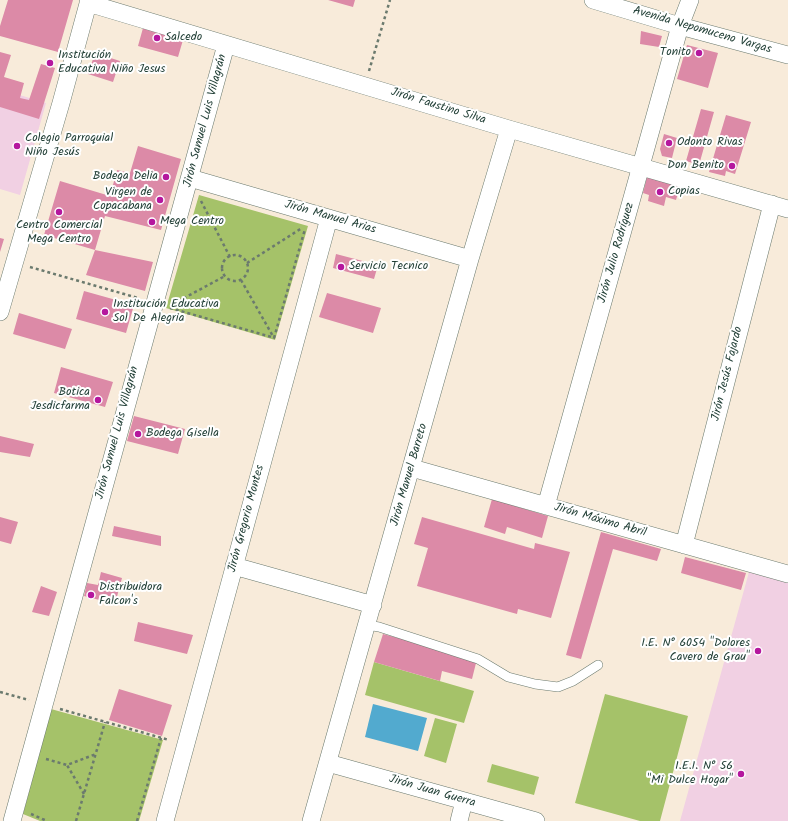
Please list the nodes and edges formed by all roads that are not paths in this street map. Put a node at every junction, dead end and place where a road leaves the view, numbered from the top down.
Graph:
1 (593, 0) edge
2 (690, 0) edge
3 (88, 2) edge
4 (680, 26) junction
5 (226, 45) junction
6 (788, 55) edge
7 (509, 129) junction
8 (641, 167) junction
9 (190, 178) junction
10 (772, 204) junction
11 (788, 209) edge
12 (329, 218) junction
13 (470, 259) junction
14 (0, 312) edge
15 (412, 468) junction
16 (546, 506) junction
17 (684, 545) junction
18 (234, 566) junction
19 (788, 574) edge
20 (373, 605) junction
21 (367, 624) junction
22 (598, 665) dead end
23 (328, 763) junction
24 (464, 801) junction
25 (12, 821) edge
26 (165, 821) edge
27 (311, 821) edge
28 (458, 821) edge
29 (536, 821) edge

1 - 4 street, Avenida Nepomuceno Vargas
2 - 4 street, Jirón Julio Rodríguez
3 - 5 street, Jirón Faustino Silva
3 - 14 street
4 - 6 street, Avenida Nepomuceno Vargas
4 - 8 street, Jirón Julio Rodríguez
5 - 7 street, Jirón Faustino Silva
5 - 9 street, Jirón Samuel Luis Villagrán
7 - 8 street, Jirón Faustino Silva
7 - 13 street, Jirón Manuel Barreto
8 - 10 street, Jirón Faustino Silva
8 - 16 street, Jirón Julio Rodríguez
9 - 12 street, Jirón Manuel Arias
9 - 25 street, Jirón Samuel Luis Villagrán
10 - 11 street, Jirón Faustino Silva
10 - 17 street, Jirón Jesús Fajardo
12 - 13 street, Jirón Manuel Arias
12 - 18 street, Jirón Gregorio Montes
13 - 15 street, Jirón Manuel Barreto
15 - 16 street, Jirón Máximo Abril
15 - 20 street, Jirón Manuel Barreto
16 - 17 street, Jirón Máximo Abril
17 - 19 street, Jirón Máximo Abril
18 - 20 street
18 - 26 street, Jirón Gregorio Montes
20 - 21 street, Jirón Manuel Barreto
21 - 22 lane
21 - 23 street, Jirón Manuel Barreto
23 - 24 street, Jirón Juan Guerra
23 - 27 street, Jirón Manuel Barreto
24 - 28 street
24 - 29 street, Jirón Juan Guerra

